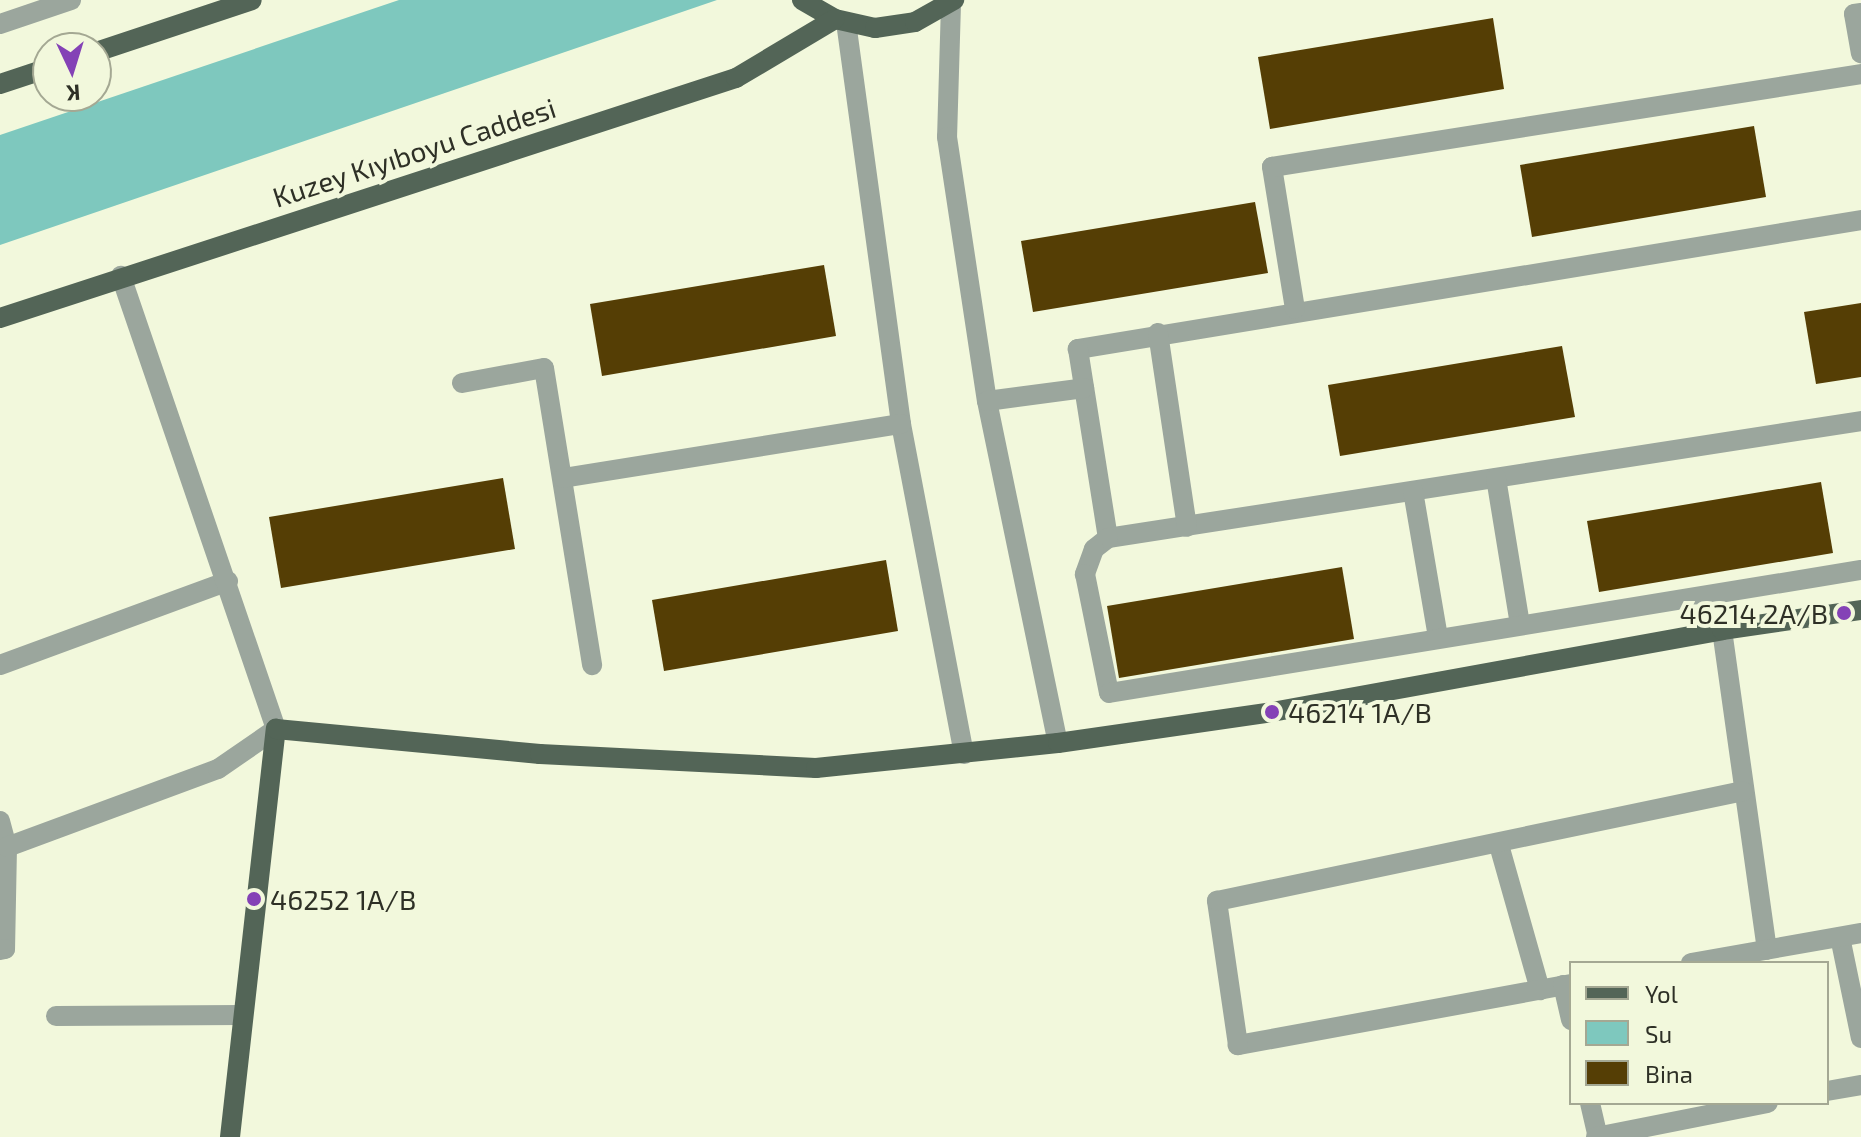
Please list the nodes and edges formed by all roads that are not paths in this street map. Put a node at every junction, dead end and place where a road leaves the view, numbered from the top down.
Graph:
1 (71, 0) edge
2 (252, 0) edge
3 (802, 0) edge
4 (952, 2) edge
5 (1861, 13) edge
6 (841, 20) junction
7 (0, 24) edge
8 (112, 47) edge
9 (1861, 53) edge
10 (32, 73) edge
11 (1861, 74) edge
12 (0, 84) edge
13 (1861, 220) edge
14 (121, 276) junction
15 (1295, 309) junction
16 (0, 318) edge
17 (1158, 333) junction
18 (462, 383) dead end
19 (1084, 388) junction
20 (987, 401) junction
21 (1861, 421) edge
22 (901, 424) junction
23 (563, 478) junction
24 (1496, 478) junction
25 (1413, 491) junction
26 (1187, 527) junction
27 (1108, 538) junction
28 (1861, 570) edge
29 (228, 581) junction
30 (1861, 610) edge
31 (1520, 624) junction
32 (1722, 630) junction
33 (1438, 637) junction
34 (0, 665) edge
35 (592, 665) dead end
36 (276, 729) junction
37 (1058, 743) junction
38 (964, 754) junction
39 (1743, 791) junction
40 (0, 821) edge
41 (1499, 845) junction
42 (7, 847) junction
43 (1861, 933) edge
44 (1840, 937) junction
45 (0, 950) edge
46 (1767, 950) junction
47 (1703, 961) edge
48 (1567, 985) edge
49 (1540, 990) junction
50 (242, 1015) junction
51 (56, 1016) dead end
52 (1861, 1038) edge
53 (1861, 1085) edge
54 (1829, 1091) edge
55 (1590, 1105) edge
56 (1758, 1105) edge
57 (230, 1137) edge
58 (1598, 1137) edge

1 - 7 street
2 - 8 main road
3 - 6 main road
4 - 6 main road
4 - 20 street
5 - 9 street
6 - 14 main road, Kuzey Kıyıboyu Caddesi
6 - 22 street
10 - 12 main road
11 - 15 street
13 - 15 street
14 - 16 main road, Kuzey Kıyıboyu Caddesi
14 - 29 street
15 - 17 street
17 - 19 street
17 - 26 street
18 - 23 street
19 - 20 street
19 - 27 street
20 - 37 street
21 - 24 street
22 - 23 street
22 - 38 street
23 - 35 street
24 - 25 street
24 - 31 street
25 - 26 street
25 - 33 street
26 - 27 street
27 - 33 street
28 - 31 street
29 - 34 street
29 - 36 street
30 - 32 main road
31 - 33 street
32 - 37 main road
32 - 39 street
36 - 38 main road
36 - 42 street
36 - 50 main road
37 - 38 main road
39 - 41 street
39 - 46 street
40 - 42 street
41 - 49 street
41 - 49 street
42 - 45 street
43 - 44 street
44 - 46 street
44 - 52 street
46 - 47 street
48 - 49 street
50 - 51 street
50 - 57 main road
53 - 54 street
55 - 58 street
56 - 58 street

